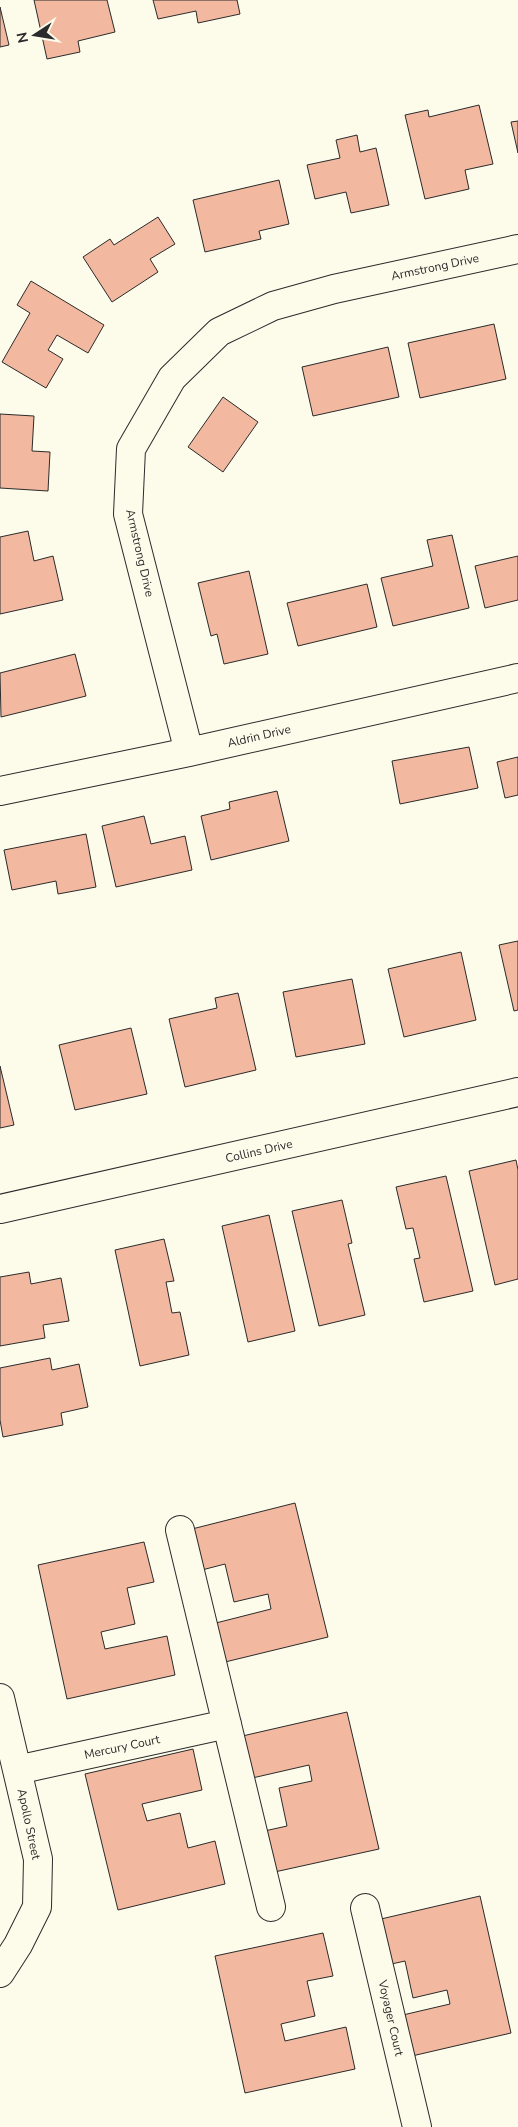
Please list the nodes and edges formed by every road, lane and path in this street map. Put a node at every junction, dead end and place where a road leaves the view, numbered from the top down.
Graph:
1 (518, 249) edge
2 (518, 678) edge
3 (189, 752) junction
4 (0, 790) edge
5 (518, 1092) edge
6 (0, 1209) edge
7 (180, 1530) dead end
8 (0, 1698) edge
9 (227, 1724) junction
10 (17, 1770) junction
11 (271, 1907) dead end
12 (365, 1908) dead end
13 (0, 1973) edge
14 (417, 2127) edge

1 - 3 street, Armstrong Drive
2 - 3 street, Aldrin Drive
3 - 4 street, Aldrin Drive
5 - 6 street, Collins Drive
7 - 9 street
8 - 10 street, Apollo Street
9 - 10 street, Mercury Court
9 - 11 street
10 - 13 street, Apollo Street
12 - 14 street, Voyager Court

